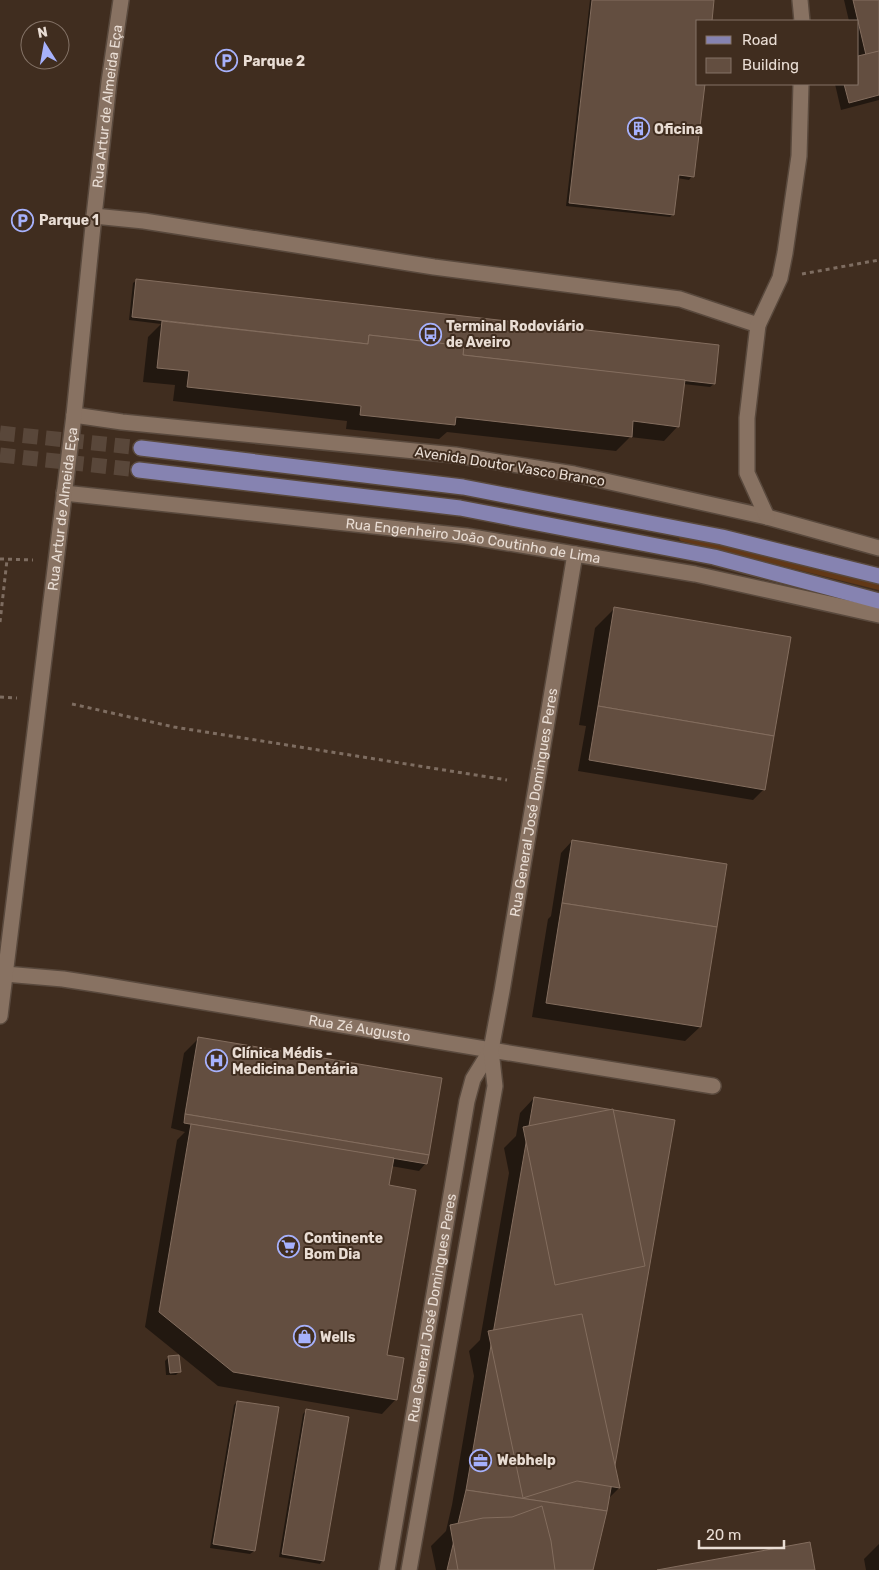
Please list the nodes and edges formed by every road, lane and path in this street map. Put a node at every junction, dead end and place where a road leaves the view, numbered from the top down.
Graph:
1 (121, 0) edge
2 (800, 0) edge
3 (802, 20) edge
4 (801, 85) edge
5 (94, 216) junction
6 (879, 260) edge
7 (780, 278) junction
8 (758, 325) junction
9 (74, 415) junction
10 (142, 448) tunnel mouth
11 (139, 470) tunnel mouth
12 (64, 493) junction
13 (768, 517) junction
14 (879, 548) edge
15 (575, 554) junction
16 (0, 559) edge
17 (7, 560) junction
18 (33, 560) dead end
19 (879, 576) edge
20 (879, 601) edge
21 (879, 614) edge
22 (0, 622) edge
23 (0, 696) edge
24 (18, 698) dead end
25 (72, 704) dead end
26 (507, 780) dead end
27 (3, 975) edge
28 (0, 1016) edge
29 (491, 1050) junction
30 (714, 1086) dead end
31 (386, 1570) edge
32 (409, 1570) edge

1 - 5 street, Rua Artur de Almeida Eça
2 - 3 street
4 - 7 street
5 - 8 street
5 - 9 street, Rua Artur de Almeida Eça
6 - 7 path
7 - 8 street
8 - 13 street
9 - 12 street, Rua Artur de Almeida Eça
9 - 13 street, Avenida Doutor Vasco Branco
10 - 19 main road, Avenida Doutor Vasco Branco
11 - 20 main road
12 - 15 street, Rua Engenheiro João Coutinho de Lima
12 - 27 street, Rua Artur de Almeida Eça
13 - 14 street, Avenida Doutor Vasco Branco
15 - 21 street, Rua Engenheiro João Coutinho de Lima
15 - 29 street, Rua General José Domingues Peres
16 - 17 path
17 - 18 path
17 - 22 path
23 - 24 path
25 - 26 path
27 - 28 street, Rua Artur de Almeida Eça
27 - 29 street, Rua Zé Augusto
29 - 30 street, Rua Zé Augusto
29 - 31 street, Rua General José Domingues Peres
29 - 32 street, Rua General José Domingues Peres

